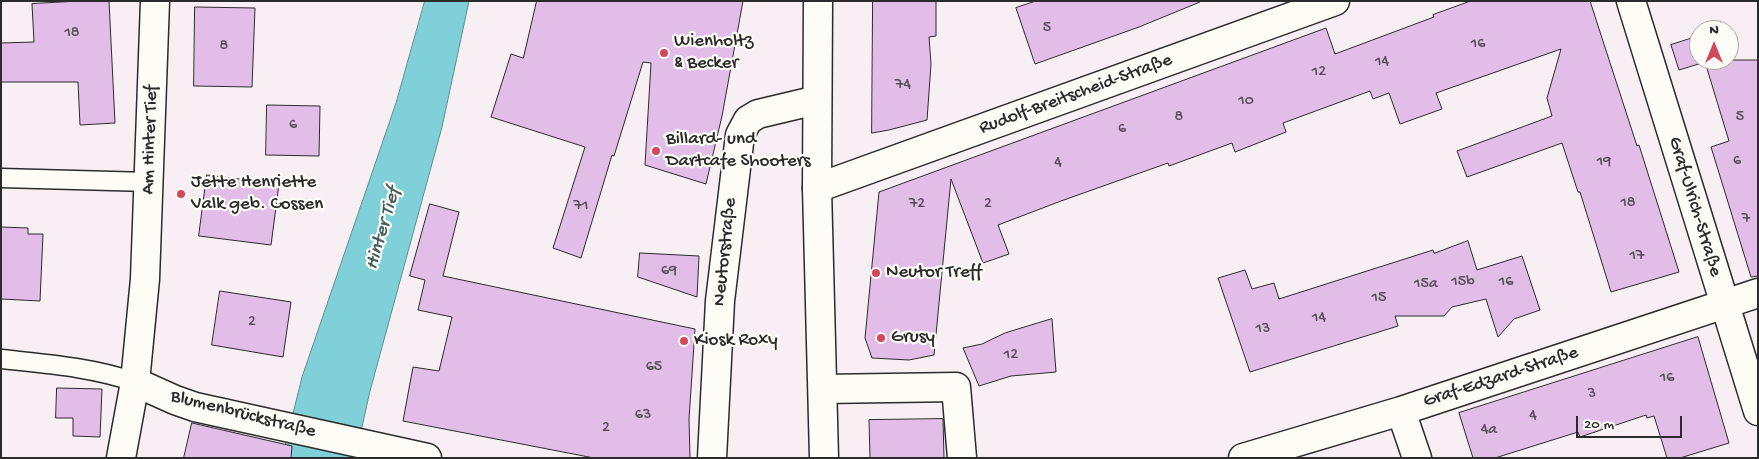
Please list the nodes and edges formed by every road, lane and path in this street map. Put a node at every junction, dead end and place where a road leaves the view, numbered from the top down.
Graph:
1 (155, 1) edge
2 (818, 1) edge
3 (1335, 1) edge
4 (1631, 1) edge
5 (817, 100) junction
6 (1, 178) edge
7 (149, 182) junction
8 (817, 188) junction
9 (1758, 293) edge
10 (1724, 304) junction
11 (1, 359) edge
12 (135, 382) junction
13 (823, 389) junction
14 (1401, 411) junction
15 (1758, 411) edge
16 (121, 458) edge
17 (427, 458) edge
18 (712, 458) edge
19 (824, 458) edge
20 (962, 458) edge
21 (1243, 458) edge
22 (1417, 458) edge

1 - 7 street, Am Hinter Tief
2 - 5 street
3 - 8 street, Rudolf-Breitscheid-Straße
4 - 10 street, Graf-Ulrich-Straße
5 - 8 street
5 - 18 street, Neutorstraße
6 - 7 lane
7 - 12 street, Am Hinter Tief
8 - 13 street
9 - 10 street, Graf-Edzard-Straße
10 - 14 street, Graf-Edzard-Straße
10 - 15 street, Graf-Ulrich-Straße
11 - 12 lane, Blumenbrückstraße
12 - 16 street, Am Hinter Tief
12 - 17 street, Blumenbrückstraße
13 - 19 street
13 - 20 street
14 - 21 street, Graf-Edzard-Straße
14 - 22 street

